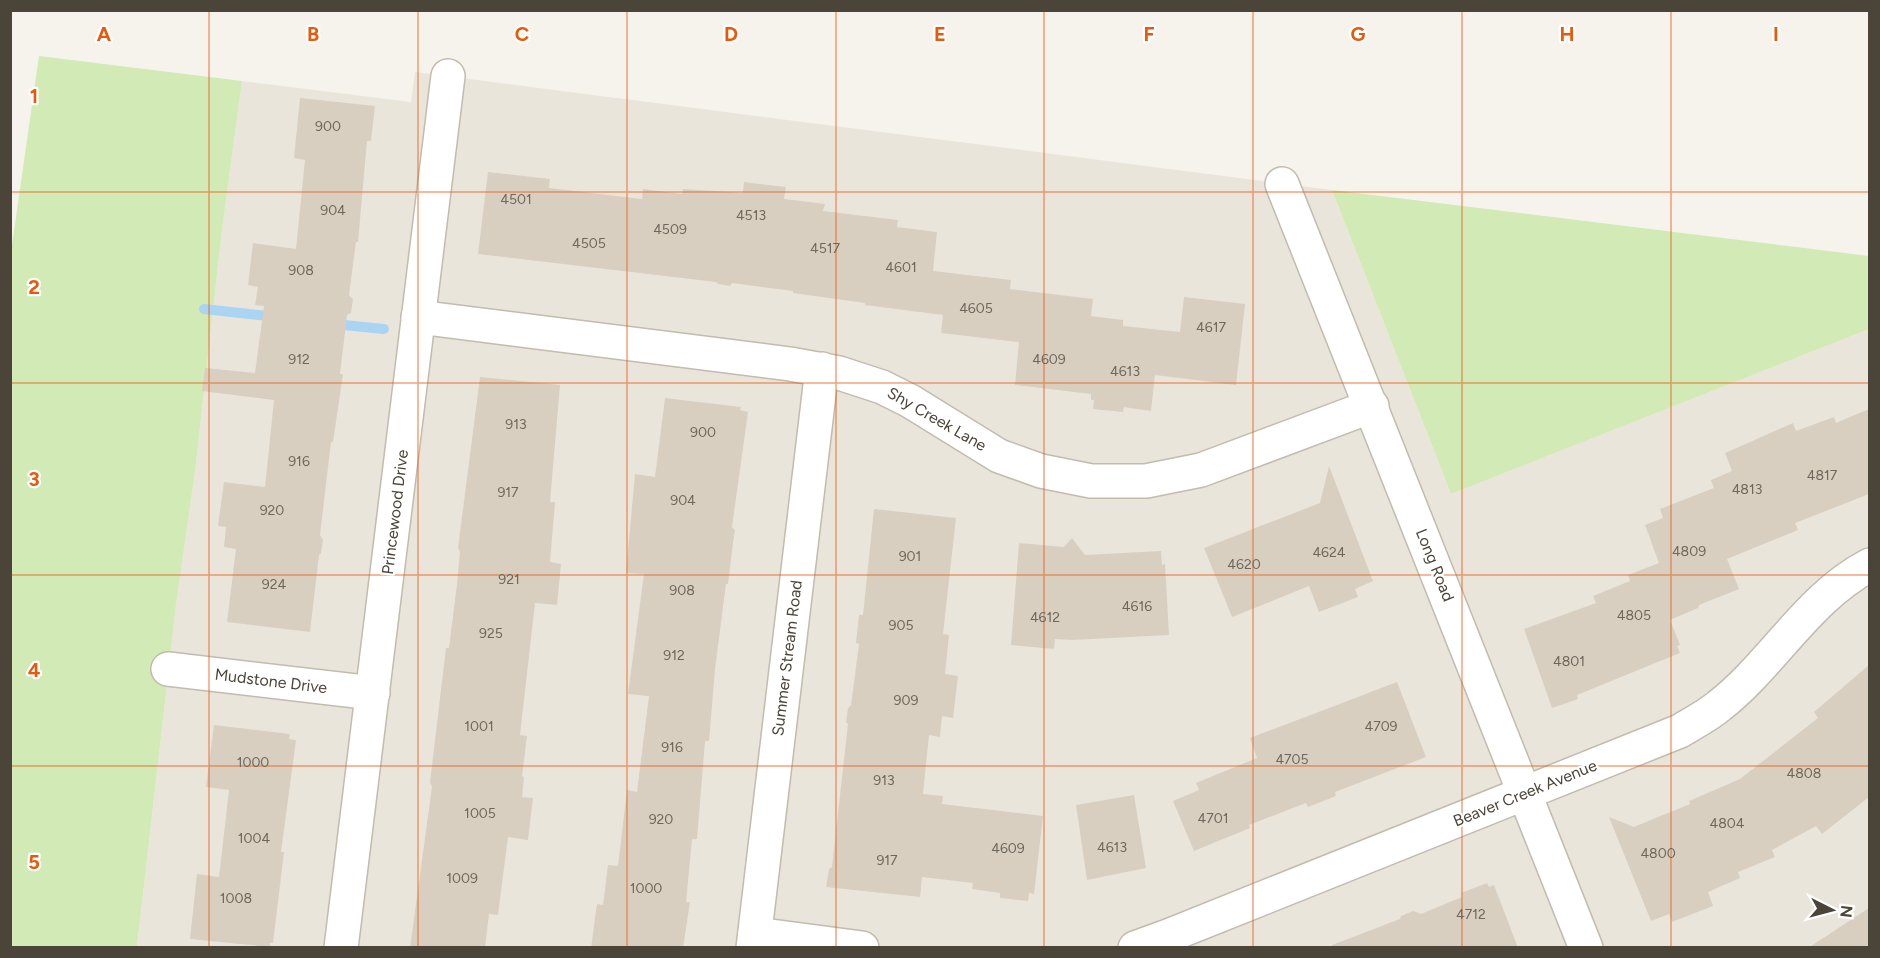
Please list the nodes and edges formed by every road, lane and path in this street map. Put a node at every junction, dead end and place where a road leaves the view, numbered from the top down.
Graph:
1 (448, 76) dead end
2 (1282, 184) dead end
3 (418, 317) junction
4 (822, 369) junction
5 (1372, 406) junction
6 (1869, 565) edge
7 (168, 669) dead end
8 (373, 693) junction
9 (1525, 793) junction
10 (754, 941) edge
11 (341, 948) edge
12 (862, 948) edge
13 (1135, 948) edge
14 (1586, 948) edge

1 - 3 street, Princewood Drive
2 - 5 street, Long Road
3 - 4 street, Shy Creek Lane
3 - 8 street, Princewood Drive
4 - 5 street, Shy Creek Lane
4 - 10 street, Summer Stream Road
5 - 9 street, Long Road
6 - 9 street, Beaver Creek Avenue
7 - 8 street, Mudstone Drive
8 - 11 street, Princewood Drive
9 - 13 street, Beaver Creek Avenue
9 - 14 street, Long Road
10 - 12 street

